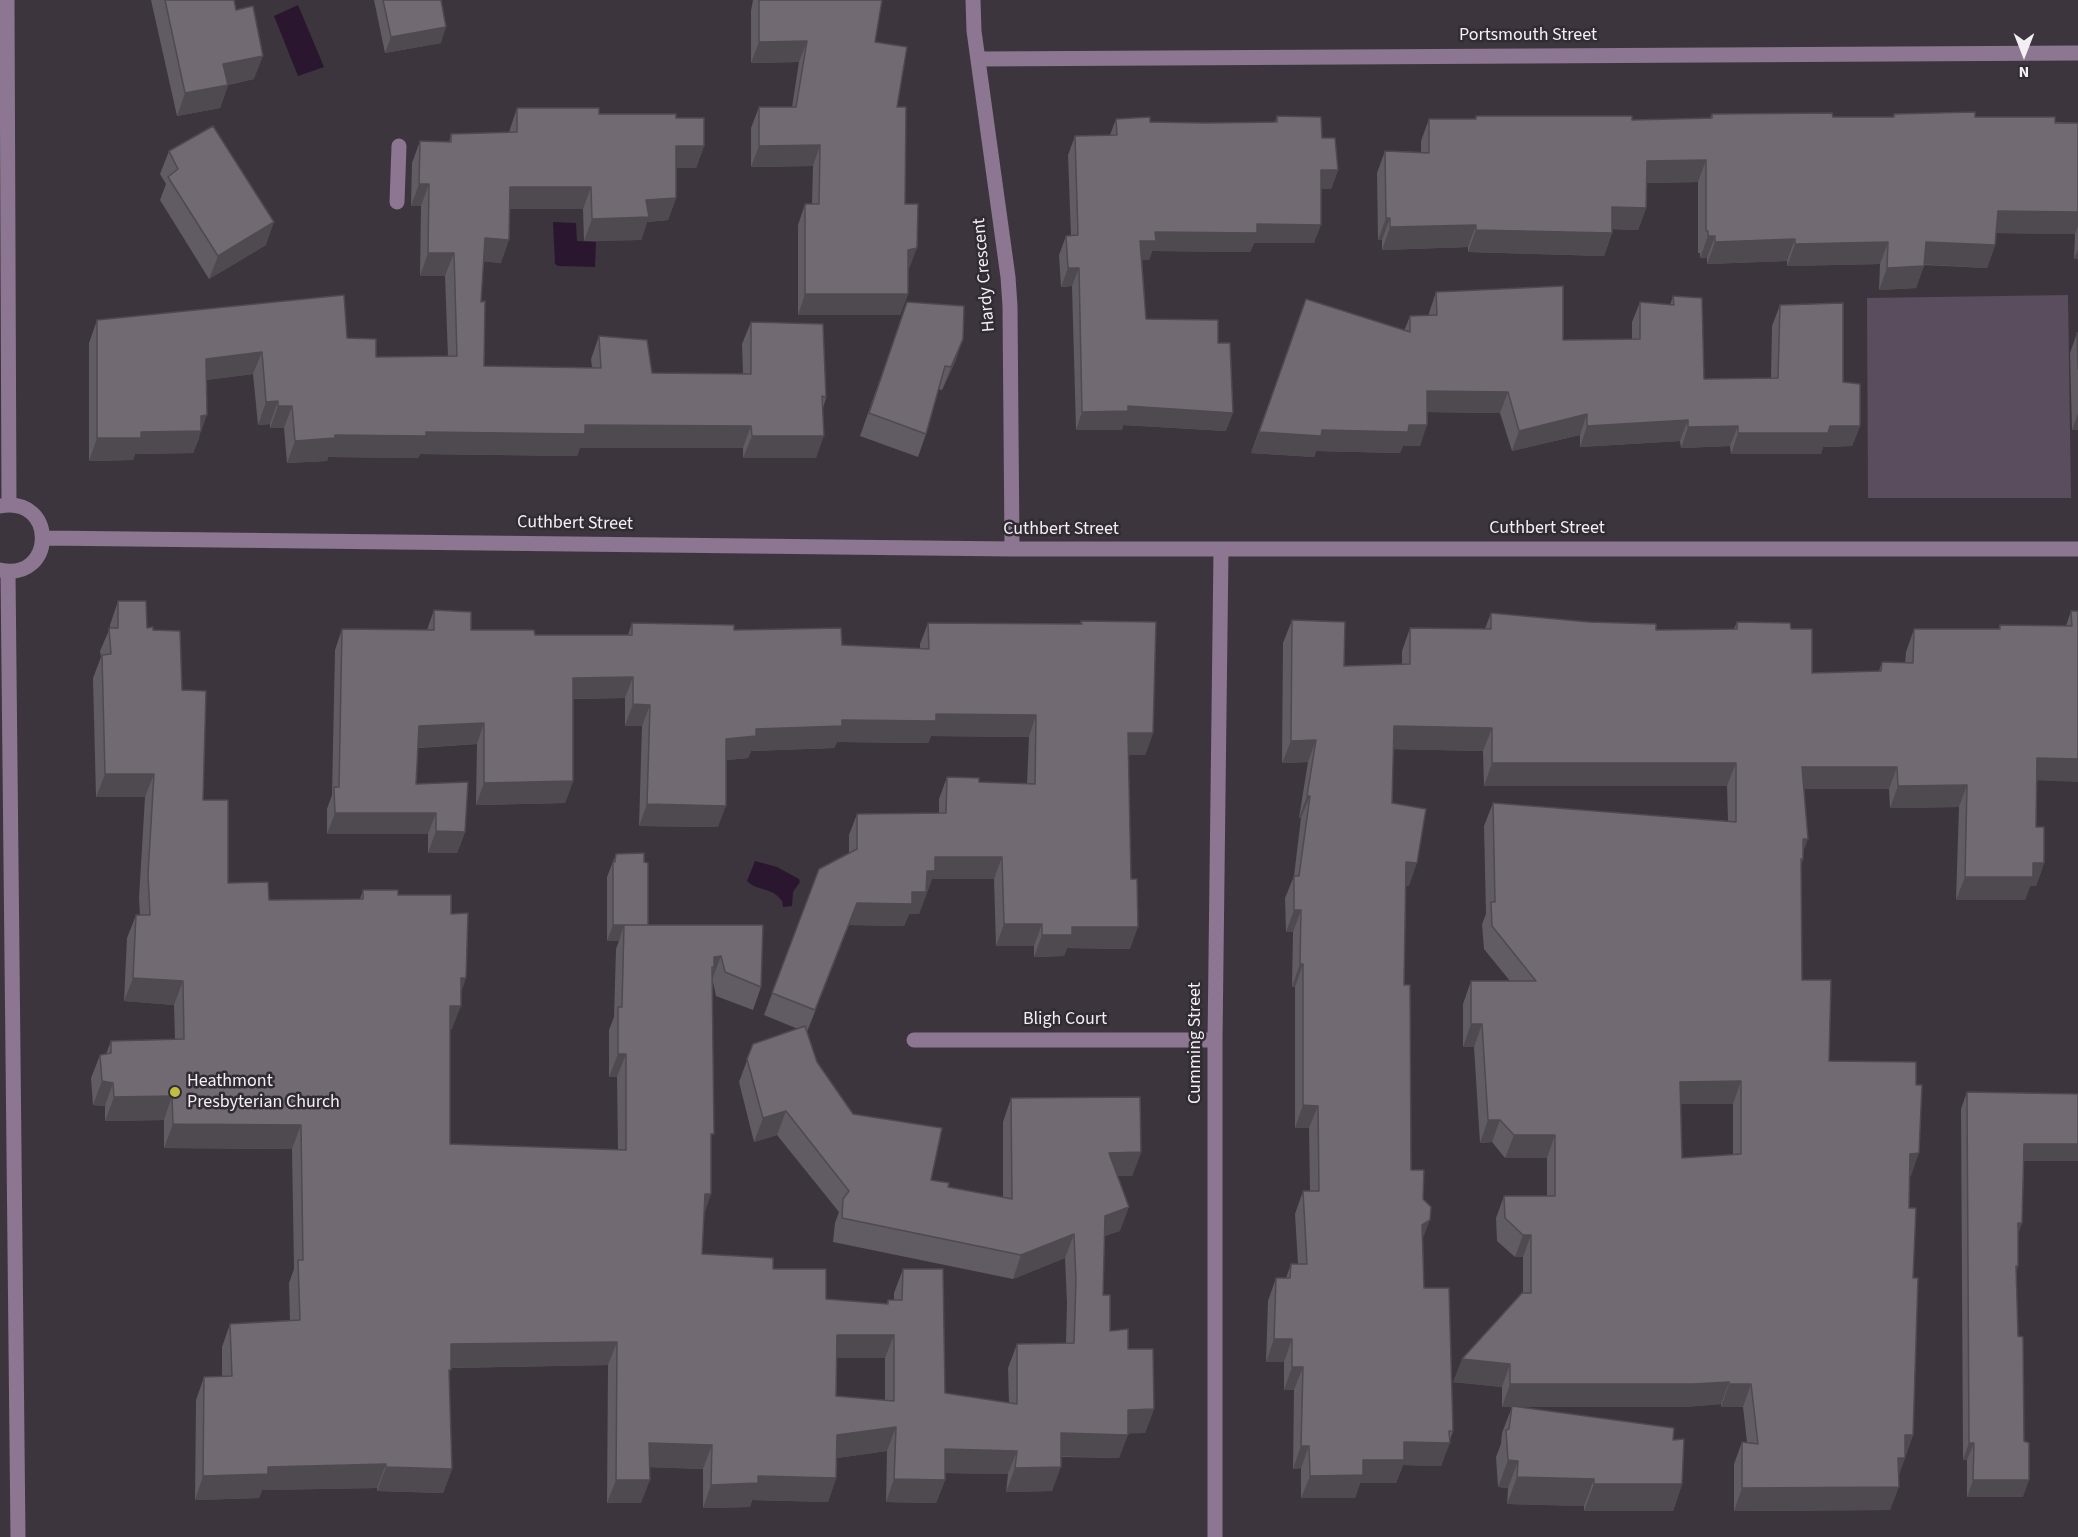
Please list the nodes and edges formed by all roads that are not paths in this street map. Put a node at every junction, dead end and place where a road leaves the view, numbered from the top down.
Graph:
1 (7, 0) edge
2 (973, 0) edge
3 (2078, 53) edge
4 (979, 59) junction
5 (399, 146) dead end
6 (397, 202) dead end
7 (5, 505) edge
8 (44, 538) junction
9 (1012, 549) junction
10 (1221, 549) junction
11 (2078, 549) edge
12 (4, 571) edge
13 (914, 1040) dead end
14 (1215, 1040) junction
15 (18, 1537) edge
16 (1215, 1537) edge

1 - 7 street
2 - 4 street, Hardy Crescent
3 - 4 street, Portsmouth Street
4 - 9 street, Hardy Crescent
5 - 6 street
7 - 8 street
8 - 9 street, Cuthbert Street
8 - 12 street
9 - 10 street, Cuthbert Street
10 - 11 street, Cuthbert Street
10 - 14 street, Cumming Street
12 - 15 street
13 - 14 street, Bligh Court
14 - 16 street, Cumming Street

